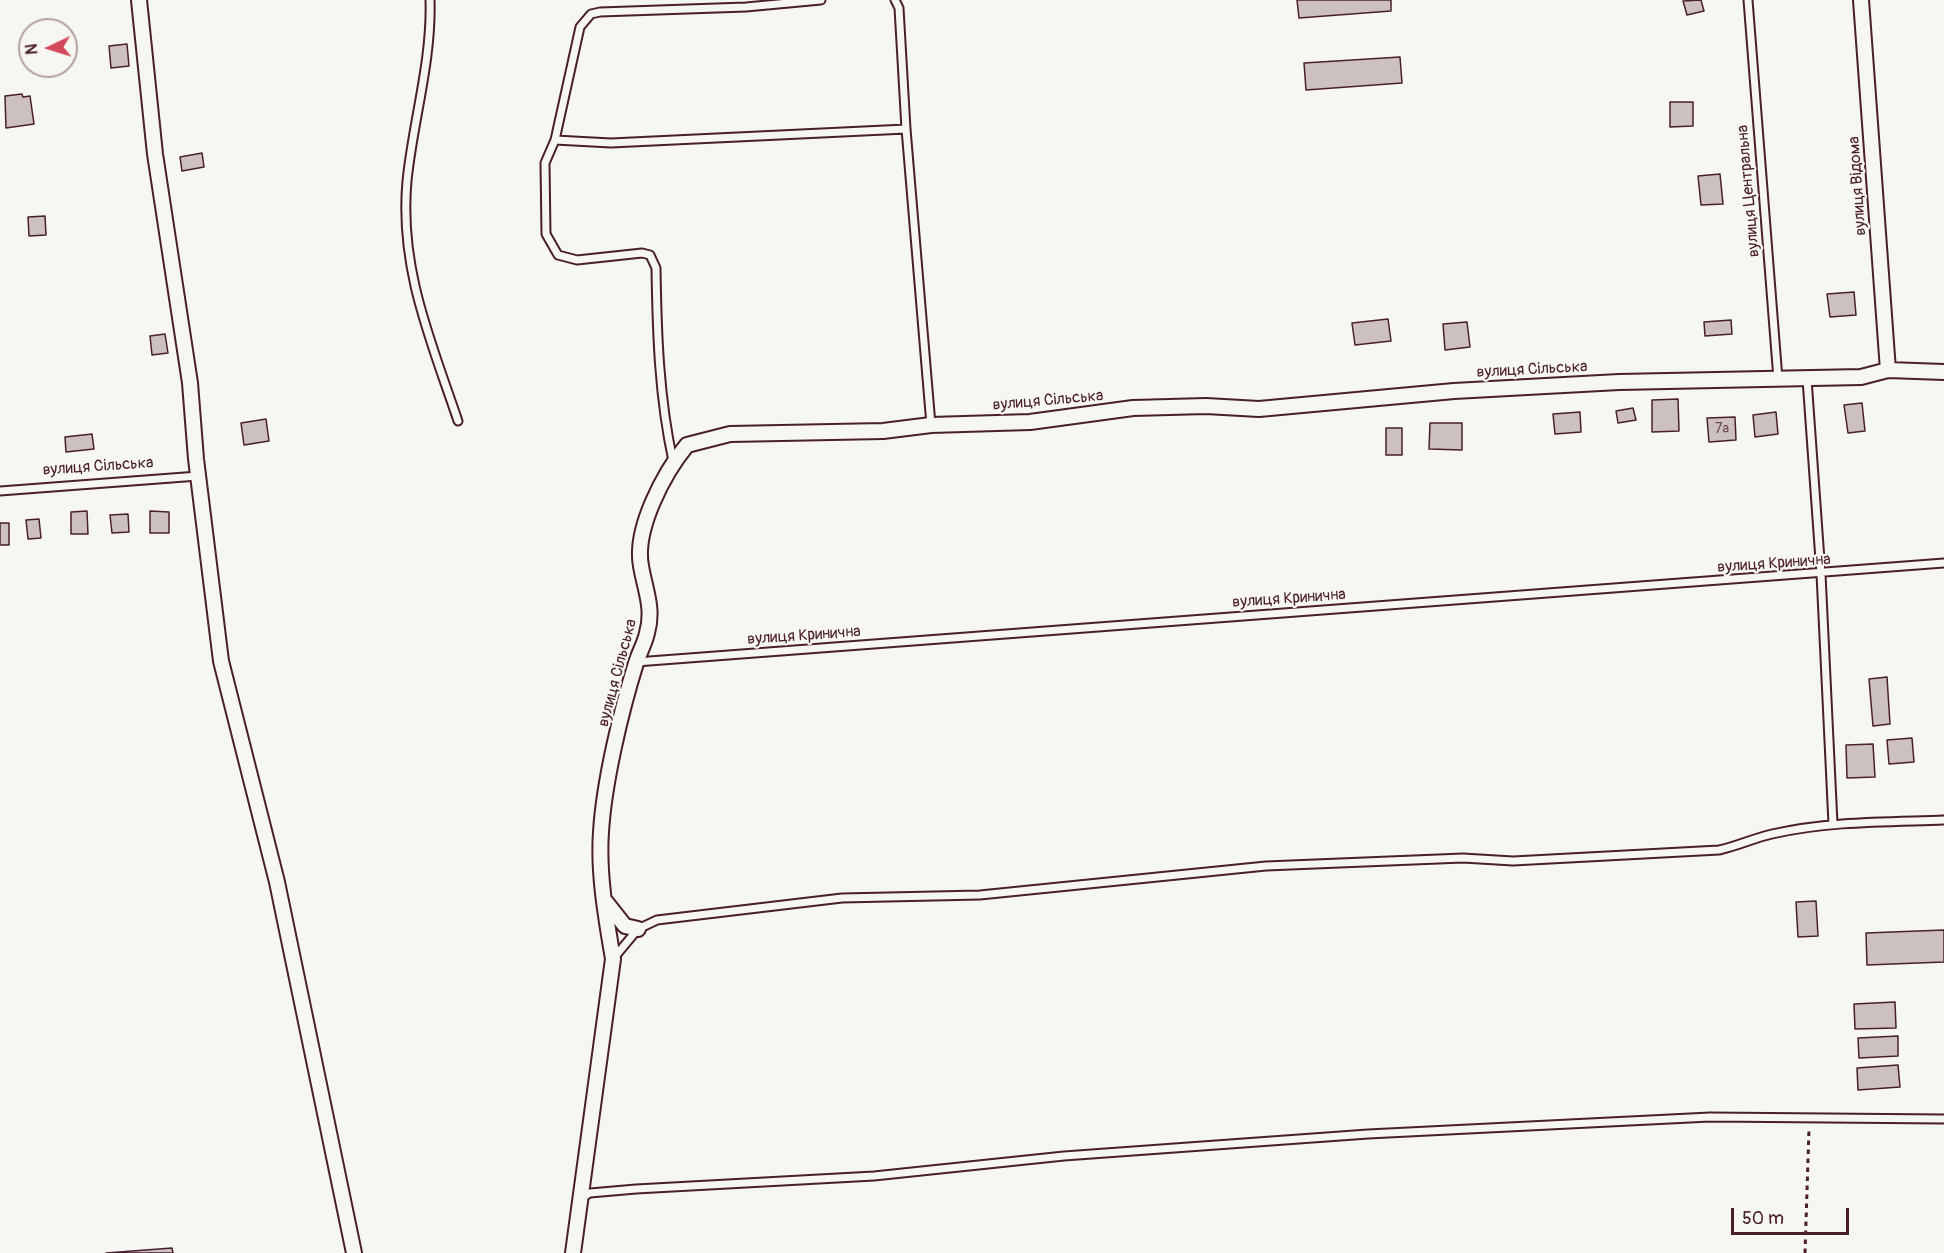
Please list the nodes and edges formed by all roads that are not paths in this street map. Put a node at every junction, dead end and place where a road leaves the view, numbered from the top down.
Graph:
1 (139, 0) edge
2 (430, 0) edge
3 (821, 0) edge
4 (895, 0) edge
5 (1748, 0) edge
6 (1861, 0) edge
7 (906, 129) junction
8 (555, 140) junction
9 (1888, 370) junction
10 (1944, 372) edge
11 (1778, 379) junction
12 (1807, 379) junction
13 (458, 421) dead end
14 (931, 425) junction
15 (673, 462) junction
16 (198, 476) junction
17 (0, 491) edge
18 (1944, 563) edge
19 (1821, 574) junction
20 (636, 662) junction
21 (1944, 820) edge
22 (1833, 824) junction
23 (605, 900) junction
24 (638, 929) junction
25 (613, 959) junction
26 (1944, 1119) edge
27 (581, 1198) junction
28 (354, 1253) edge
29 (573, 1253) edge

1 - 16 street
2 - 13 lane
3 - 8 lane
4 - 7 lane
5 - 11 lane, вулиця Центральна
6 - 9 street, вулиця Відома
7 - 8 lane
7 - 14 lane
8 - 15 lane
9 - 10 street, вулиця Сільська
9 - 12 street, вулиця Сільська
11 - 12 street, вулиця Сільська
11 - 14 street, вулиця Сільська
12 - 19 lane
14 - 15 street, вулиця Сільська
15 - 20 street, вулиця Сільська
16 - 17 lane, вулиця Сільська
16 - 28 street
18 - 19 lane, вулиця Кринична
19 - 20 lane, вулиця Кринична
19 - 22 lane
20 - 23 street, вулиця Сільська
21 - 22 lane
22 - 24 lane
23 - 24 street
23 - 25 street, вулиця Сільська
24 - 25 lane
25 - 27 street, вулиця Сільська
26 - 27 lane
27 - 29 street, вулиця Сільська

